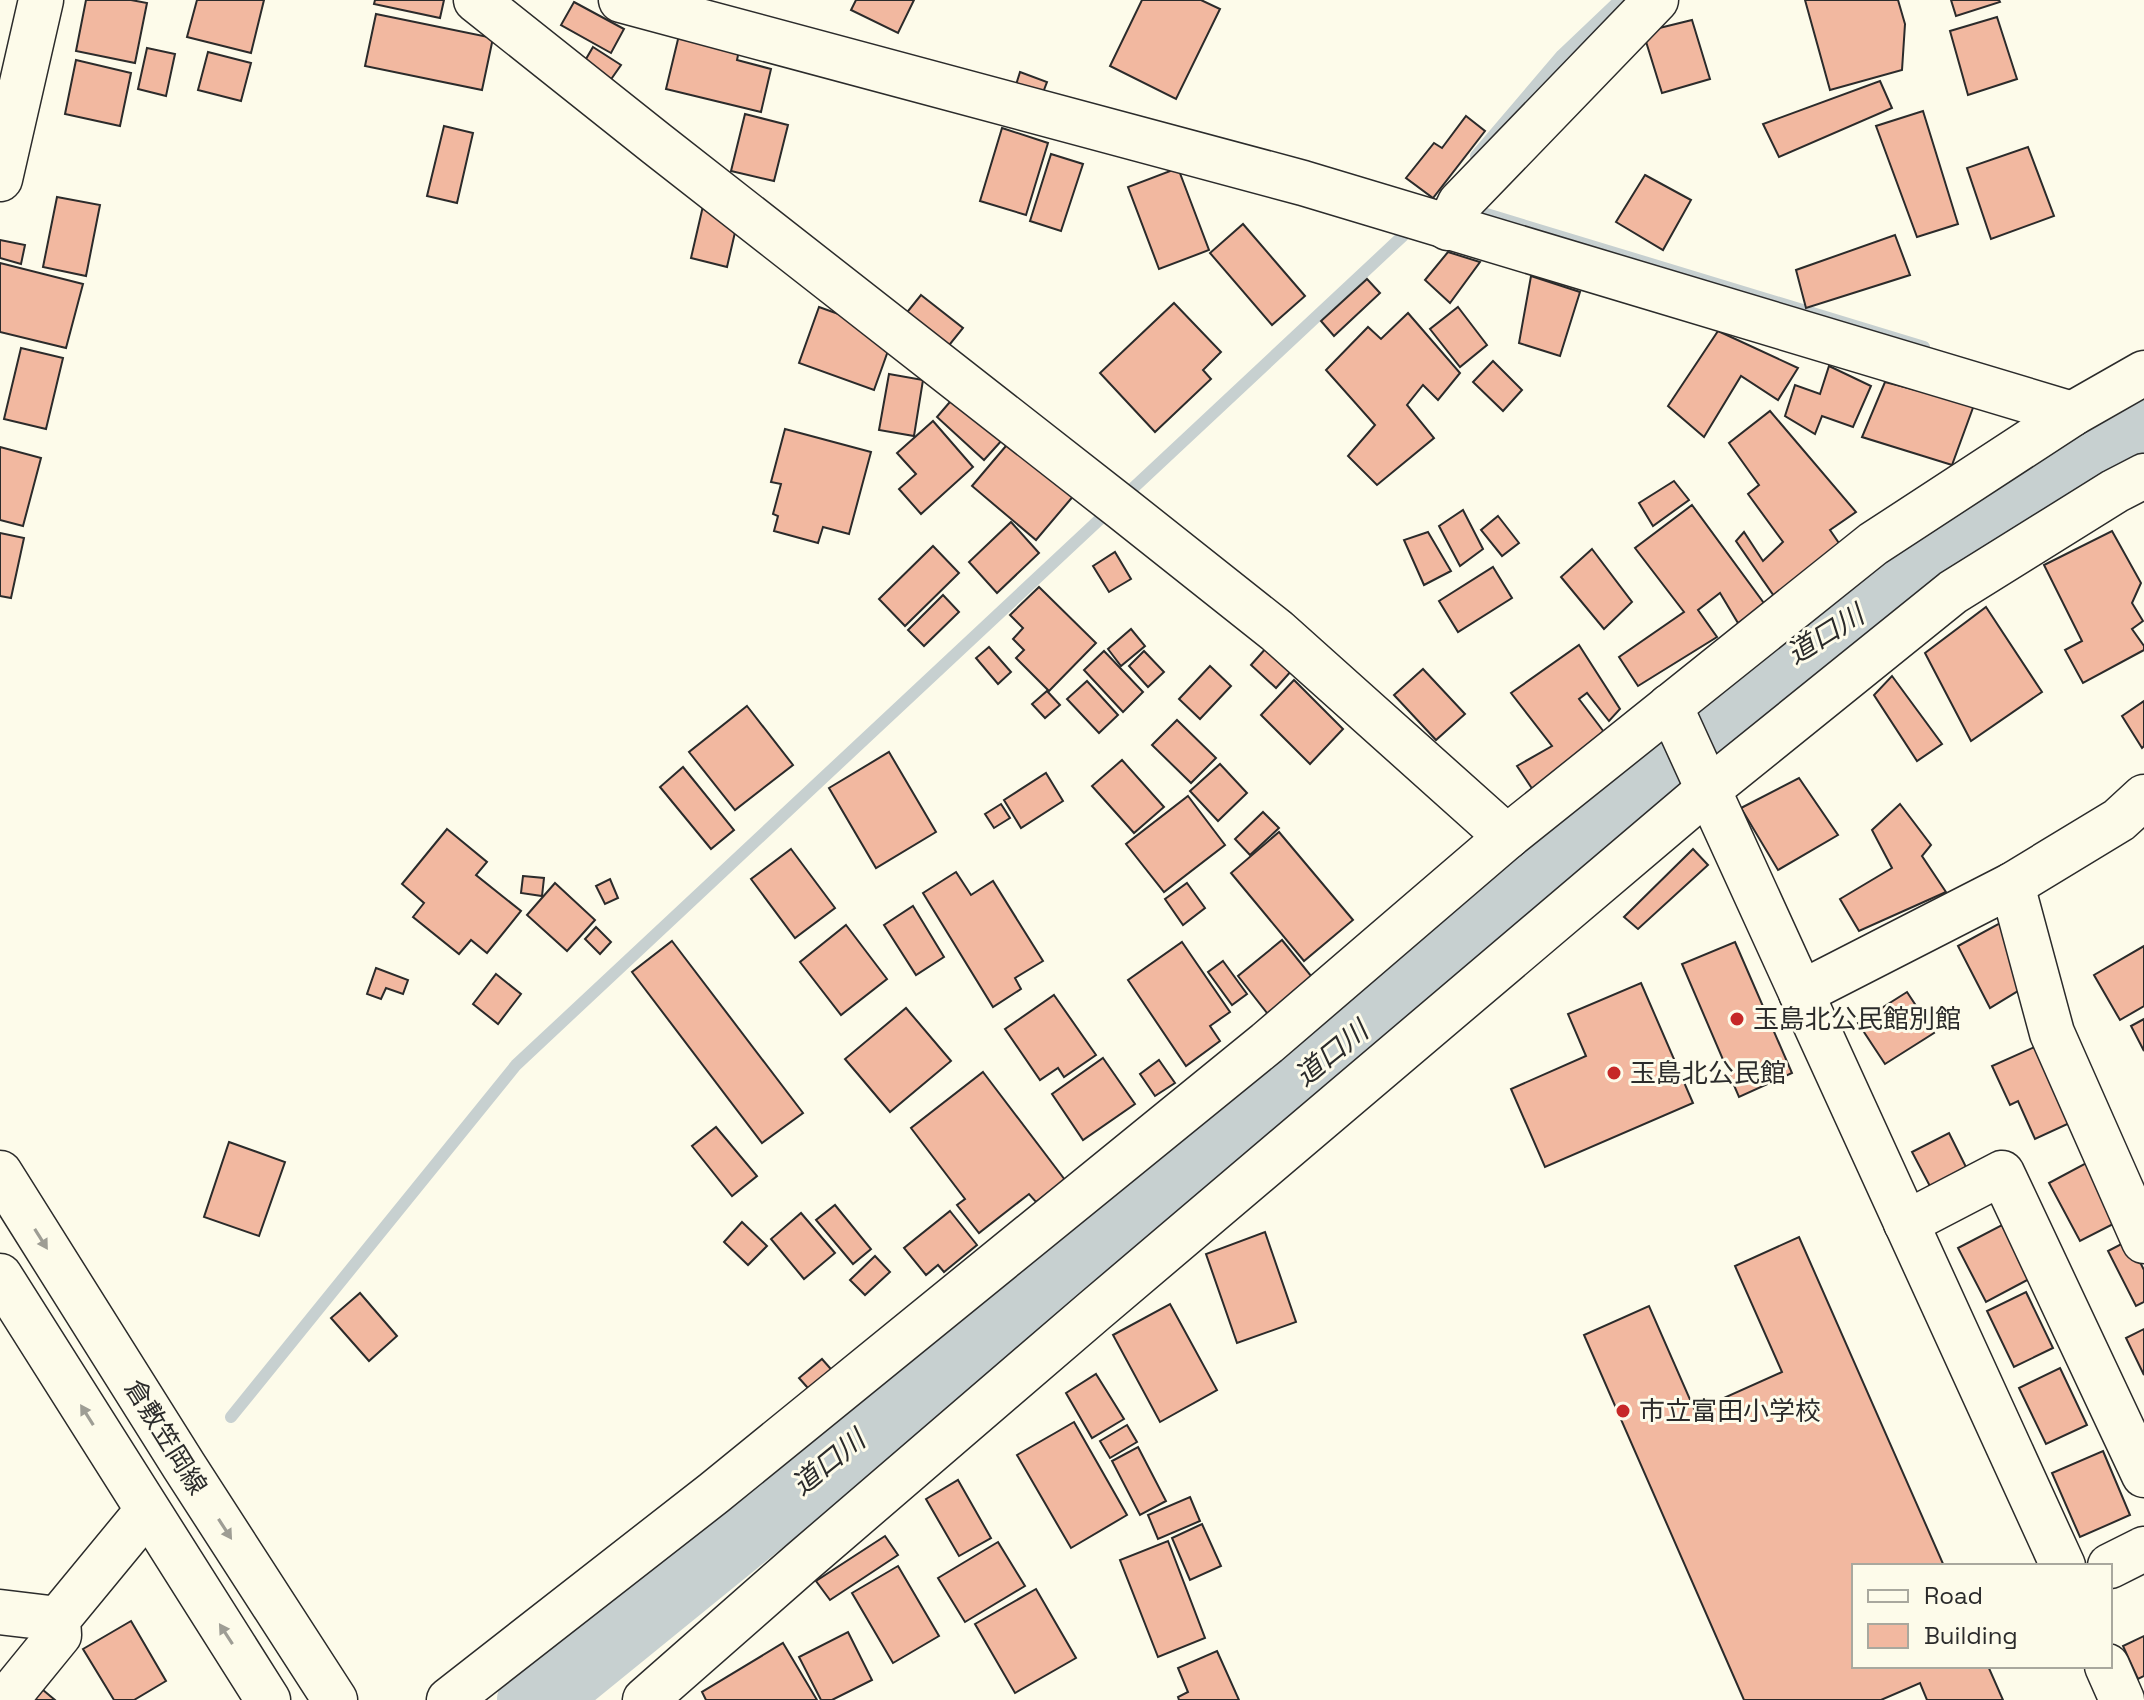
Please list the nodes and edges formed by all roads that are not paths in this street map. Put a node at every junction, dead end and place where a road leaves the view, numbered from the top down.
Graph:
1 (41, 0) edge
2 (476, 0) edge
3 (1656, 0) edge
4 (642, 2) edge
5 (0, 179) edge
6 (1448, 228) junction
7 (2144, 373) edge
8 (2072, 414) junction
9 (2144, 476) edge
10 (1671, 708) junction
11 (1708, 788) junction
12 (2144, 797) edge
13 (1507, 837) junction
14 (2012, 885) junction
15 (1801, 993) junction
16 (0, 1173) edge
17 (1906, 1223) junction
18 (2144, 1241) edge
19 (0, 1276) edge
20 (2144, 1475) edge
21 (147, 1511) junction
22 (2144, 1549) edge
23 (2062, 1564) edge
24 (2112, 1565) edge
25 (68, 1607) junction
26 (0, 1612) edge
27 (2108, 1668) edge
28 (6, 1700) edge
29 (268, 1700) edge
30 (335, 1700) edge
31 (449, 1700) edge
32 (645, 1700) edge
33 (2122, 1700) edge

1 - 5 street
2 - 13 street
3 - 6 street
4 - 6 street
6 - 8 street
7 - 8 street
8 - 10 street
9 - 11 street
10 - 11 street
10 - 13 street
11 - 15 street
11 - 32 street
12 - 14 street
13 - 31 street
14 - 15 street
14 - 18 street
15 - 17 street
16 -> 30 street, 倉敷笠岡線
17 - 20 street
17 - 23 street
21 -> 19 street
21 - 25 street
29 -> 21 street
22 - 24 street
25 - 26 street
25 - 28 street
27 - 33 street

